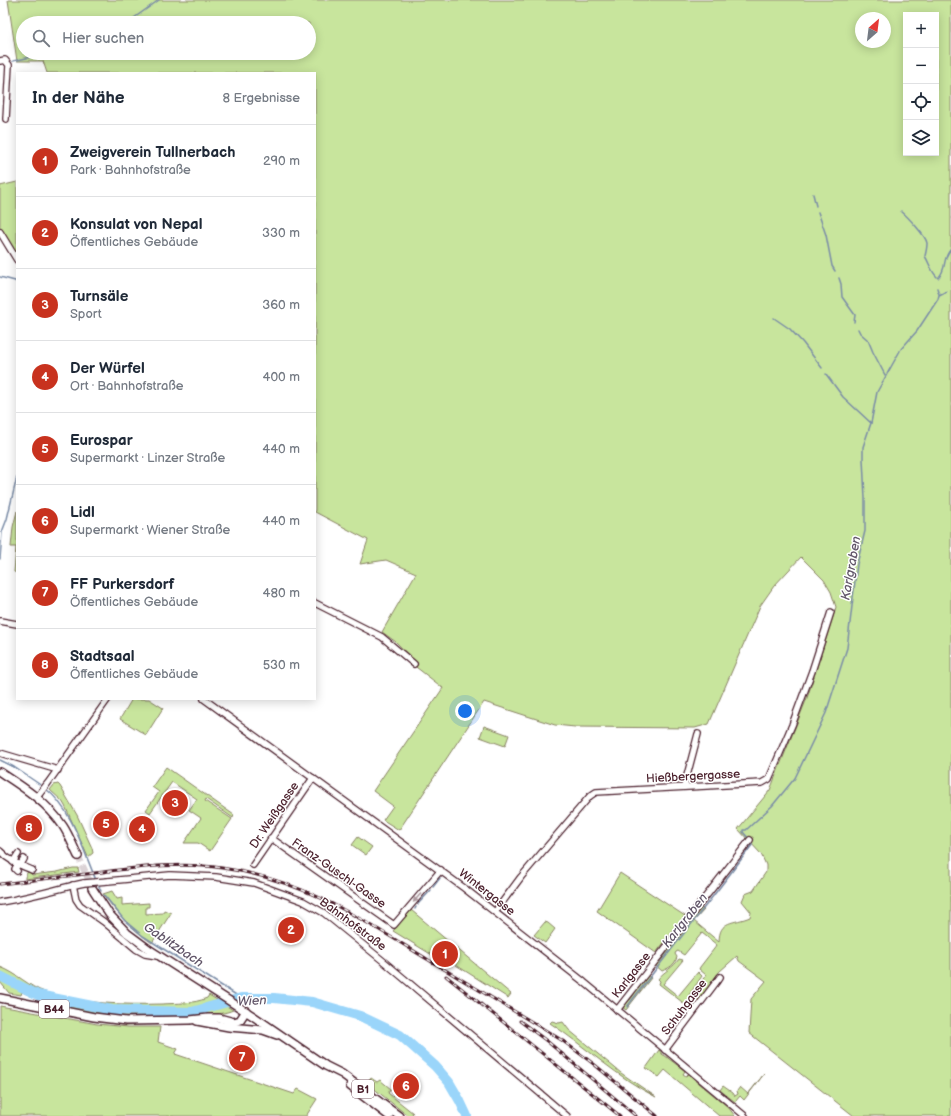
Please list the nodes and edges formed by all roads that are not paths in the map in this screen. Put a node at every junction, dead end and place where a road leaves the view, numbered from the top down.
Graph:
1 (0, 61) edge
2 (6, 119) dead end
3 (0, 232) edge
4 (16, 258) edge
5 (316, 604) edge
6 (830, 612) dead end
7 (0, 621) edge
8 (16, 624) edge
9 (414, 664) dead end
10 (107, 700) edge
11 (205, 700) edge
12 (698, 734) dead end
13 (0, 752) edge
14 (58, 770) junction
15 (0, 772) edge
16 (312, 778) junction
17 (684, 787) junction
18 (37, 797) junction
19 (271, 838) junction
20 (750, 840) dead end
21 (1, 851) edge
22 (18, 854) dead end
23 (78, 856) tunnel mouth
24 (19, 862) junction
25 (253, 866) dead end
26 (29, 870) dead end
27 (441, 870) junction
28 (17, 871) dead end
29 (73, 885) junction
30 (92, 888) tunnel mouth
31 (0, 902) edge
32 (495, 912) junction
33 (159, 956) junction
34 (720, 977) dead end
35 (0, 998) edge
36 (243, 1009) junction
37 (617, 1010) junction
38 (253, 1016) junction
39 (190, 1020) junction
40 (240, 1028) junction
41 (290, 1040) junction
42 (665, 1050) junction
43 (326, 1066) junction
44 (389, 1116) edge
45 (399, 1116) edge
46 (567, 1116) edge
47 (745, 1116) edge

1 - 2 street
3 - 4 street
5 - 9 street
6 - 17 street, Hießbergergasse
7 - 8 street
10 - 14 street
11 - 16 street, Wintergasse
12 - 17 street
13 - 14 street
14 - 18 street
15 - 18 main road
16 - 19 street, Dr. Weißgasse
16 - 27 street, Wintergasse
17 - 32 street, Hießbergergasse
18 - 23 main road
19 - 25 street, Dr. Weißgasse
27 -> 19 street, Franz-Guschl-Gasse
20 - 37 street, Karlgasse
21 - 24 street
22 - 24 street
24 - 26 street
24 - 28 street
27 - 32 street, Wintergasse
29 - 31 street, Bahnhofstraße
29 - 33 street
29 - 46 street, Bahnhofstraße, bridge
30 - 33 main road, B1
32 - 37 street, Wintergasse
33 - 36 main road, B1
34 - 42 street, Schuhgasse
35 - 39 main road, B44
36 - 38 main road, B1
36 - 39 main road, B44
37 - 42 street, Wintergasse
38 - 40 main road
38 - 41 main road, B1
39 - 40 main road, B44
40 - 41 main road
41 - 43 main road, B1
42 - 47 street, Wintergasse
43 - 44 main road, B1
43 - 45 main road, B1

